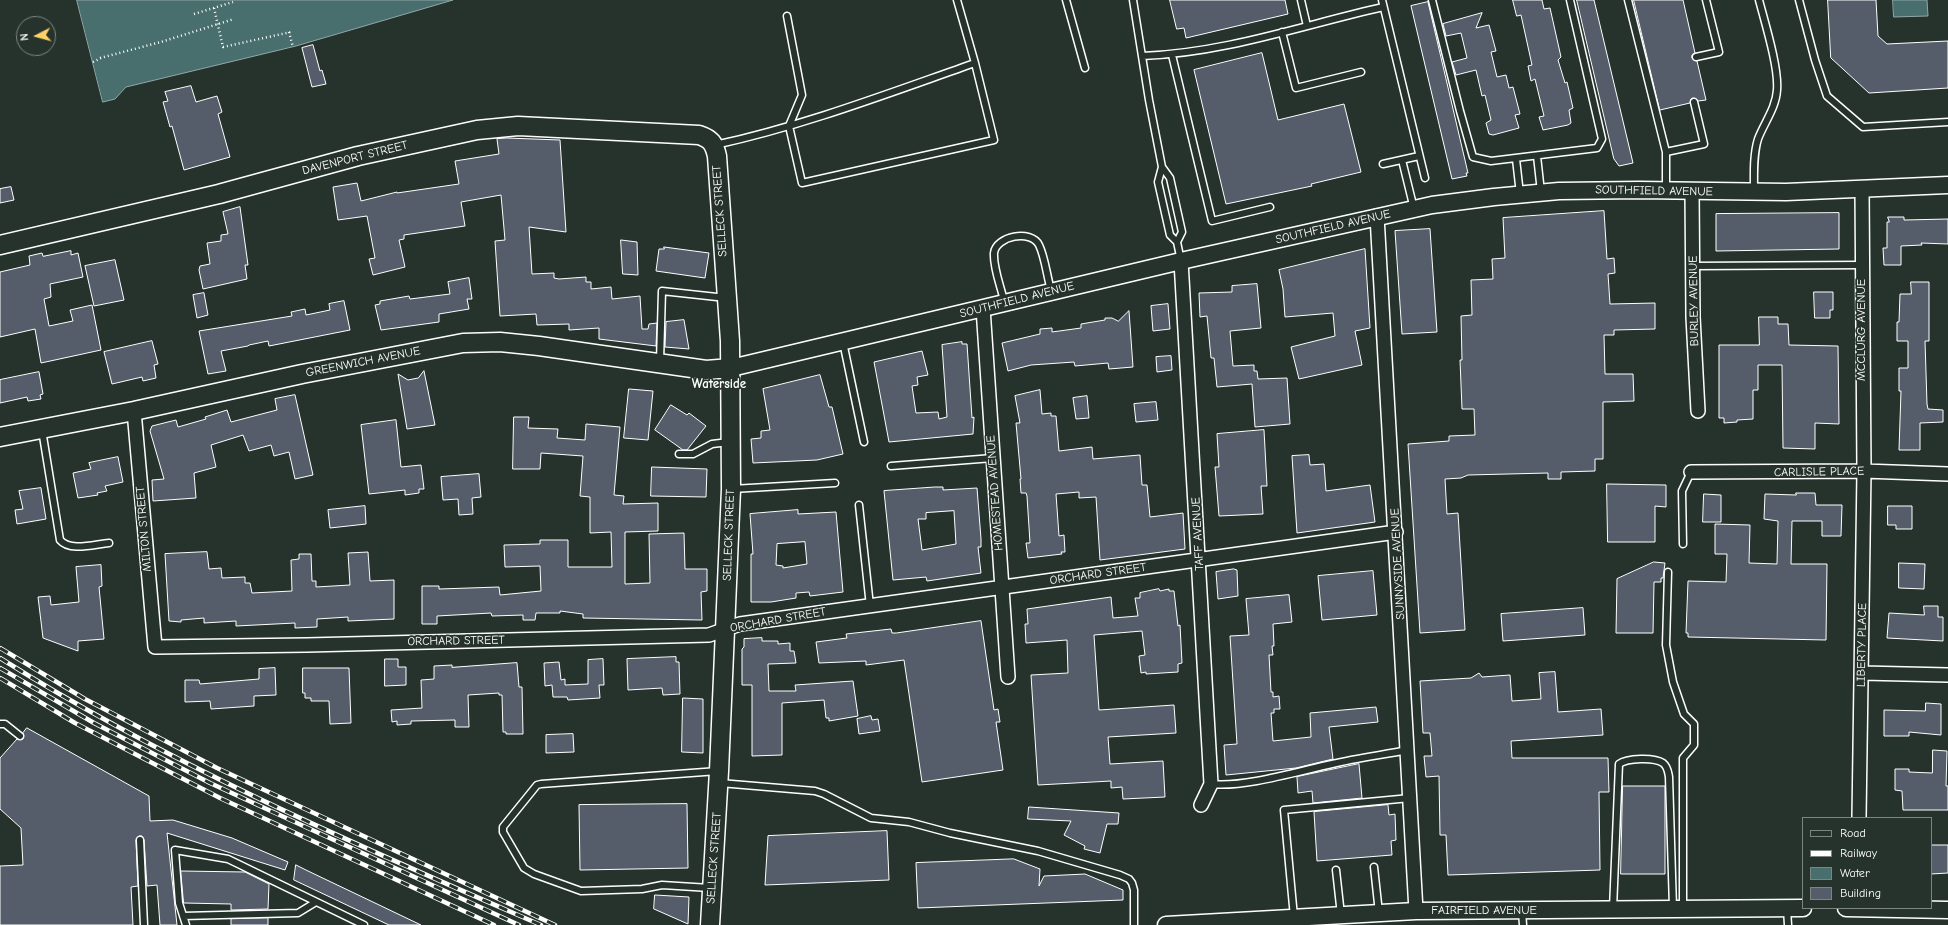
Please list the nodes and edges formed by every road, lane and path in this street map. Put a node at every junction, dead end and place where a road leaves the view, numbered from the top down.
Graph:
1 (956, 0) edge
2 (1066, 0) edge
3 (1133, 0) edge
4 (1300, 0) edge
5 (1382, 0) edge
6 (1432, 0) edge
7 (1570, 0) edge
8 (1628, 0) edge
9 (1706, 0) edge
10 (1759, 0) edge
11 (1799, 0) edge
12 (233, 2) dead end
13 (1383, 7) junction
14 (214, 8) junction
15 (194, 14) dead end
16 (787, 16) dead end
17 (234, 19) dead end
18 (218, 25) junction
19 (1307, 26) junction
20 (1282, 32) junction
21 (293, 46) dead end
22 (113, 54) junction
23 (1172, 55) junction
24 (1142, 56) junction
25 (1696, 57) dead end
26 (100, 58) dead end
27 (92, 62) dead end
28 (974, 62) junction
29 (1085, 68) dead end
30 (1361, 72) dead end
31 (1694, 102) dead end
32 (1948, 122) edge
33 (790, 126) junction
34 (715, 145) junction
35 (1666, 152) junction
36 (1419, 156) junction
37 (1537, 156) junction
38 (1516, 159) junction
39 (1402, 160) junction
40 (1383, 164) dead end
41 (1162, 167) junction
42 (1425, 178) dead end
43 (1948, 185) edge
44 (1862, 189) junction
45 (1666, 190) junction
46 (1692, 191) junction
47 (1541, 192) junction
48 (1754, 192) junction
49 (1520, 194) junction
50 (1270, 207) dead end
51 (1414, 209) junction
52 (1377, 216) junction
53 (1177, 242) junction
54 (0, 245) edge
55 (1181, 261) junction
56 (1862, 265) junction
57 (1693, 266) junction
58 (1051, 292) junction
59 (726, 296) junction
60 (1005, 303) junction
61 (983, 308) junction
62 (843, 342) junction
63 (660, 364) junction
64 (731, 368) junction
65 (134, 410) junction
66 (1698, 411) dead end
67 (42, 429) junction
68 (0, 437) edge
69 (731, 441) junction
70 (864, 442) dead end
71 (679, 454) dead end
72 (993, 458) junction
73 (891, 466) dead end
74 (1864, 471) junction
75 (1690, 472) joint
76 (1948, 474) edge
77 (835, 483) dead end
78 (731, 489) junction
79 (859, 505) dead end
80 (1396, 532) junction
81 (109, 543) dead end
82 (1683, 544) dead end
83 (1199, 560) junction
84 (1668, 572) dead end
85 (1002, 588) junction
86 (870, 606) junction
87 (726, 629) junction
88 (154, 647) joint
89 (1862, 673) junction
90 (1948, 675) edge
91 (1008, 677) dead end
92 (0, 724) edge
93 (20, 736) dead end
94 (1408, 750) junction
95 (719, 777) junction
96 (1211, 784) junction
97 (1410, 798) junction
98 (1201, 805) dead end
99 (1859, 817) edge
100 (140, 840) dead end
101 (1374, 867) dead end
102 (1336, 870) dead end
103 (711, 888) junction
104 (316, 902) junction
105 (1678, 908) junction
106 (1795, 908) edge
107 (1613, 909) junction
108 (1903, 909) edge
109 (1948, 910) edge
110 (1416, 911) junction
111 (1378, 913) junction
112 (1341, 915) junction
113 (183, 916) junction
114 (1522, 918) edge
115 (1279, 922) edge
116 (144, 925) edge
117 (186, 925) edge
118 (364, 925) edge
119 (710, 925) edge
120 (1134, 925) edge
121 (1166, 925) edge
122 (1788, 925) edge

1 - 28 lane
2 - 29 lane
3 - 24 lane
4 - 19 lane
5 - 13 lane
6 - 38 lane
7 - 37 lane
8 - 35 lane
9 - 25 lane
10 - 48 lane
11 - 32 lane
12 - 14 path
13 - 19 lane
13 - 36 lane
14 - 15 path
14 - 18 path
16 - 33 lane
17 - 18 path
18 - 21 path
18 - 22 path
19 - 20 lane
20 - 23 lane
20 - 30 lane
22 - 26 path
22 - 27 path
23 - 24 lane
23 - 50 lane
24 - 41 lane
28 - 33 lane
28 - 33 lane
31 - 35 lane
33 - 34 lane
34 - 54 main road, DAVENPORT STREET
34 - 59 main road, SELLECK STREET
35 - 45 lane
36 - 39 lane
36 - 42 lane
37 - 38 lane
37 - 47 lane
38 - 49 lane
39 - 40 lane
39 - 51 lane
41 - 53 lane
41 - 53 lane
43 - 44 street, SOUTHFIELD AVENUE
44 - 48 street, SOUTHFIELD AVENUE
44 - 56 street, MCCLURG AVENUE
45 - 46 street, SOUTHFIELD AVENUE
45 - 47 street, SOUTHFIELD AVENUE
46 - 48 street, SOUTHFIELD AVENUE
46 - 57 street, BURLEY AVENUE
47 - 49 street, SOUTHFIELD AVENUE
49 - 51 street, SOUTHFIELD AVENUE
51 - 52 street, SOUTHFIELD AVENUE
52 - 55 street, SOUTHFIELD AVENUE
52 - 80 street, SUNNYSIDE AVENUE
53 - 55 lane
55 - 58 street, SOUTHFIELD AVENUE
55 - 83 street, TAFF AVENUE
56 - 57 lane
56 - 74 street, MCCLURG AVENUE
57 - 66 street, BURLEY AVENUE
58 - 60 street, SOUTHFIELD AVENUE
58 - 60 lane
59 - 63 lane
59 - 64 main road, SELLECK STREET
60 - 61 street, SOUTHFIELD AVENUE
61 - 62 street, SOUTHFIELD AVENUE
61 - 72 street, HOMESTEAD AVENUE
62 - 64 street, SOUTHFIELD AVENUE
62 - 70 lane
63 - 64 main road, GREENWICH AVENUE
63 - 65 main road, GREENWICH AVENUE
64 - 69 main road, SELLECK STREET
65 - 67 main road, GREENWICH AVENUE
65 - 88 street, MILTON STREET
67 - 68 main road, GREENWICH AVENUE
67 - 81 lane
69 - 71 lane
69 - 78 main road, SELLECK STREET
72 - 73 lane
72 - 85 street, HOMESTEAD AVENUE
74 - 75 street, CARLISLE PLACE
74 - 76 street, CARLISLE PLACE
74 - 89 street, LIBERTY PLACE
75 - 82 lane
77 - 78 lane
78 - 87 main road, SELLECK STREET
79 - 86 lane
80 - 83 street, ORCHARD STREET
80 - 94 street, SUNNYSIDE AVENUE
83 - 85 street, ORCHARD STREET
83 - 96 street, TAFF AVENUE
84 - 105 lane
85 - 86 street, ORCHARD STREET
85 - 91 street, HOMESTEAD AVENUE
86 - 87 street, ORCHARD STREET
87 - 88 street, ORCHARD STREET
87 - 95 main road, SELLECK STREET
89 - 90 street
89 - 99 street, LIBERTY PLACE
92 - 93 lane
94 - 96 lane
94 - 97 street, SUNNYSIDE AVENUE
95 - 103 main road, SELLECK STREET
95 - 103 lane
95 - 120 lane
96 - 98 street, TAFF AVENUE
97 - 110 street, SUNNYSIDE AVENUE
97 - 115 lane
100 - 116 lane
101 - 111 lane
102 - 112 lane
103 - 119 main road, SELLECK STREET
104 - 113 lane
104 - 113 lane
104 - 118 lane
105 - 106 street, FAIRFIELD AVENUE
105 - 107 street, FAIRFIELD AVENUE
105 - 107 lane
106 - 122 lane
107 - 114 street, FAIRFIELD AVENUE
108 - 109 street
110 - 111 street, FAIRFIELD AVENUE
110 - 114 street, FAIRFIELD AVENUE
111 - 112 street, FAIRFIELD AVENUE
112 - 115 street, FAIRFIELD AVENUE
113 - 117 lane
115 - 121 street, FAIRFIELD AVENUE

